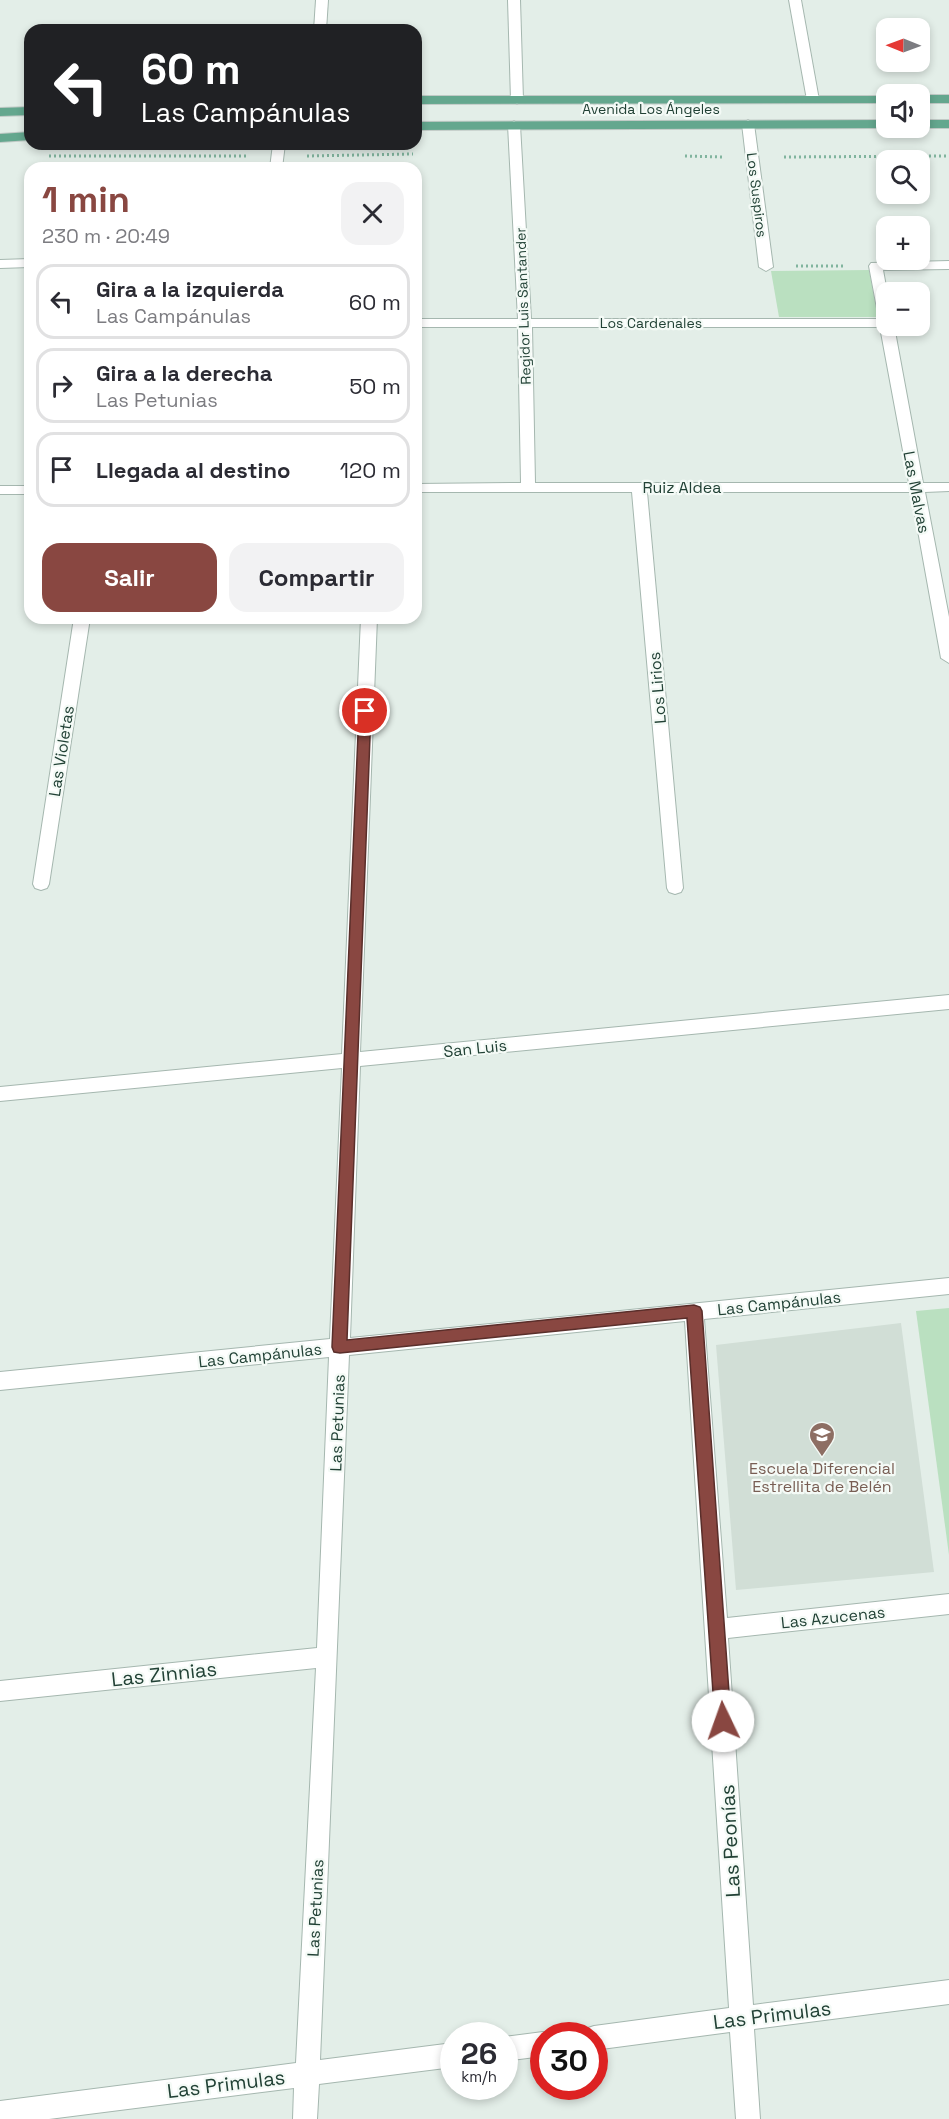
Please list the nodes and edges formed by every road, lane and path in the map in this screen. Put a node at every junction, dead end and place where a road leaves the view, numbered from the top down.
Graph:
1 (322, 0) edge
2 (514, 0) edge
3 (795, 0) edge
4 (320, 24) edge
5 (930, 99) edge
6 (949, 99) edge
7 (422, 100) edge
8 (517, 100) junction
9 (813, 100) junction
10 (876, 100) edge
11 (24, 111) edge
12 (0, 112) edge
13 (748, 124) junction
14 (876, 124) edge
15 (930, 124) edge
16 (949, 124) edge
17 (514, 125) junction
18 (422, 126) edge
19 (24, 136) edge
20 (0, 138) edge
21 (24, 263) edge
22 (0, 264) edge
23 (930, 265) edge
24 (949, 265) edge
25 (876, 266) edge
26 (766, 267) joint
27 (422, 323) edge
28 (525, 323) junction
29 (876, 323) edge
30 (889, 336) edge
31 (916, 486) junction
32 (639, 487) junction
33 (949, 487) edge
34 (422, 488) edge
35 (528, 488) junction
36 (0, 490) edge
37 (24, 490) edge
38 (81, 624) edge
39 (369, 624) edge
40 (949, 658) edge
41 (41, 884) dead end
42 (675, 888) dead end
43 (949, 1002) edge
44 (350, 1060) junction
45 (0, 1094) edge
46 (949, 1286) edge
47 (694, 1311) junction
48 (340, 1347) junction
49 (0, 1381) edge
50 (949, 1604) edge
51 (717, 1629) junction
52 (327, 1657) junction
53 (0, 1691) edge
54 (949, 1992) edge
55 (741, 2019) junction
56 (608, 2036) edge
57 (440, 2057) edge
58 (307, 2073) junction
59 (0, 2113) edge
60 (305, 2119) edge
61 (748, 2119) edge

1 - 4 street
2 - 8 street
3 - 9 street
5 - 6 main road
7 - 8 main road, Avenida Los Ángeles
8 - 9 main road, Avenida Los Ángeles
9 - 10 main road, Avenida Los Ángeles
11 - 12 main road
13 - 14 main road, Avenida Los Ángeles
13 - 17 main road, Avenida Los Ángeles
13 - 26 street, Los Suspiros
15 - 16 main road
17 - 18 main road, Avenida Los Ángeles
17 - 28 street, Regidor Luis Santander
19 - 20 main road
21 - 22 street
23 - 24 street
25 - 26 path
27 - 28 street, Los Cardenales
28 - 29 street, Los Cardenales
28 - 35 street, Regidor Luis Santander
30 - 31 street, Las Malvas
31 - 32 street, Ruiz Aldea
31 - 33 street, Ruiz Aldea
31 - 40 street, Las Malvas
32 - 35 street, Ruiz Aldea
32 - 42 street, Los Lirios
34 - 35 street, Ruiz Aldea
36 - 37 street
38 - 41 street, Las Violetas
39 - 44 street, Las Petunias
43 - 44 street, San Luis
44 - 45 street, San Luis
44 - 48 street, Las Petunias
46 - 47 street, Las Campánulas
47 - 48 street, Las Campánulas
47 - 51 street, Las Peonías
48 - 49 street, Las Campánulas
48 - 52 street, Las Petunias
50 - 51 street, Las Azucenas
51 - 55 street, Las Peonías
52 - 53 street, Las Zinnias
52 - 58 street, Las Petunias
54 - 55 street, Las Primulas
55 - 56 street, Las Primulas
55 - 61 street, Las Peonías
57 - 58 street, Las Primulas
58 - 59 street, Las Primulas
58 - 60 street, Las Petunias

